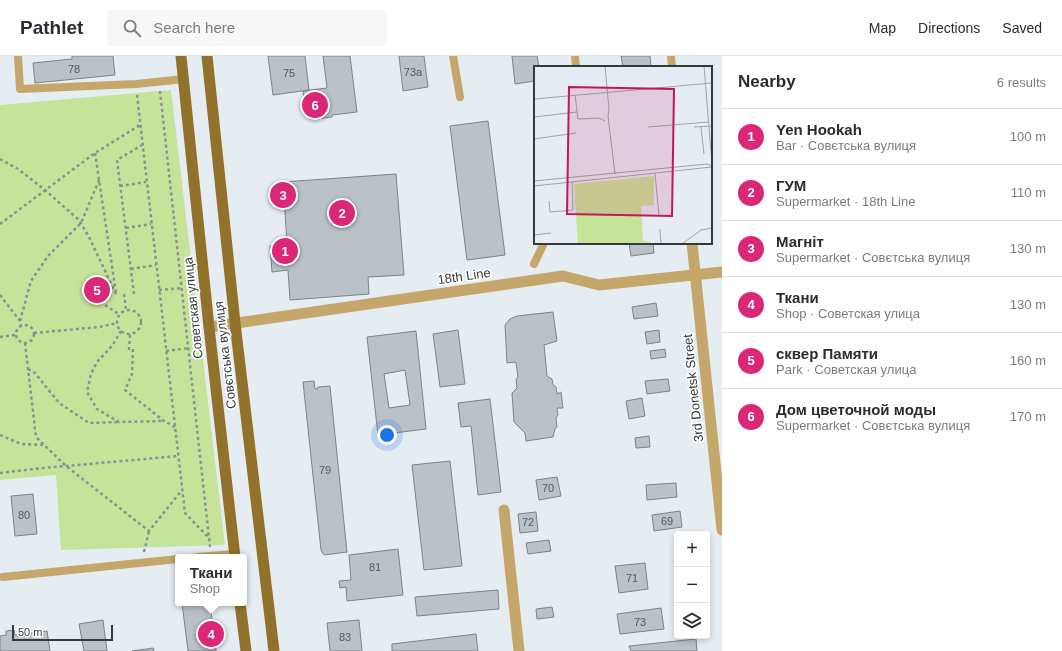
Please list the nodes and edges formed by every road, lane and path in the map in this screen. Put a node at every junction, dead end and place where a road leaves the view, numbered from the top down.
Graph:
1 (18, 56) edge
2 (181, 56) edge
3 (207, 56) edge
4 (453, 56) edge
5 (575, 56) edge
6 (671, 56) edge
7 (576, 66) edge
8 (672, 66) edge
9 (184, 79) junction
10 (159, 82) junction
11 (136, 84) junction
12 (460, 97) dead end
13 (140, 125) junction
14 (142, 145) junction
15 (95, 153) junction
16 (0, 159) edge
17 (100, 178) junction
18 (146, 182) junction
19 (120, 186) junction
20 (45, 190) junction
21 (81, 223) junction
22 (0, 224) edge
23 (151, 224) junction
24 (126, 228) junction
25 (544, 244) edge
26 (692, 244) edge
27 (534, 264) dead end
28 (156, 265) junction
29 (131, 269) junction
30 (722, 272) edge
31 (695, 274) junction
32 (182, 288) junction
33 (158, 290) junction
34 (124, 294) dead end
35 (134, 294) dead end
36 (0, 295) edge
37 (105, 305) dead end
38 (126, 310) junction
39 (120, 315) junction
40 (20, 321) junction
41 (118, 323) junction
42 (235, 324) junction
43 (21, 325) junction
44 (209, 327) junction
45 (121, 331) junction
46 (34, 333) junction
47 (130, 334) junction
48 (15, 335) junction
49 (0, 337) edge
50 (25, 343) junction
51 (189, 348) junction
52 (133, 349) dead end
53 (129, 350) dead end
54 (166, 350) junction
55 (28, 368) junction
56 (164, 421) junction
57 (119, 422) junction
58 (175, 427) junction
59 (0, 435) edge
60 (43, 445) junction
61 (178, 456) junction
62 (66, 466) junction
63 (0, 473) edge
64 (182, 490) junction
65 (504, 510) dead end
66 (722, 530) edge
67 (148, 531) junction
68 (210, 539) junction
69 (211, 554) edge
70 (234, 554) edge
71 (175, 559) edge
72 (141, 563) junction
73 (3, 577) dead end
74 (240, 606) edge
75 (246, 651) edge
76 (274, 651) edge
77 (519, 651) edge

1 - 11 lane
2 - 9 main road, Советская улица
3 - 42 main road, Совєтська вулиця
4 - 12 lane
5 - 7 lane
6 - 8 lane
9 - 10 lane
9 - 44 main road, Советская улица
10 - 11 lane
10 - 32 path
11 - 13 path
13 - 14 path
13 - 15 path
14 - 18 path
14 - 19 path
15 - 17 path
15 - 20 path
16 - 20 path
17 - 21 path
17 - 21 path
18 - 19 path
18 - 23 path
19 - 24 path
20 - 21 path
20 - 22 path
21 - 40 path
23 - 24 path
23 - 28 path
24 - 29 path
25 - 27 lane
26 - 31 street, 3rd Donetsk Street
28 - 29 path
28 - 33 path
29 - 35 path
30 - 31 street, 18th Line
31 - 42 street, 18th Line
31 - 66 street, 3rd Donetsk Street
32 - 33 path
32 - 51 path
33 - 54 path
34 - 38 path
36 - 40 path
37 - 39 path
38 - 39 path
38 - 47 path
39 - 41 path
40 - 43 path
41 - 45 path
41 - 46 path
42 - 44 street, 18th Line
42 - 76 main road, Совєтська вулиця
43 - 46 path
43 - 48 path
44 - 70 main road, Советская улица
45 - 47 path
45 - 57 path
46 - 50 path
47 - 53 path
48 - 49 path
48 - 50 path
50 - 55 path
51 - 54 path
51 - 68 path
52 - 56 path
54 - 58 path
55 - 57 path
55 - 60 path
56 - 57 path
56 - 58 path
58 - 61 path
59 - 60 path
60 - 62 path
61 - 62 path
61 - 64 path
62 - 63 path
62 - 67 path
64 - 67 path
64 - 68 path
65 - 77 street
67 - 72 path
68 - 69 path
71 - 72 lane
72 - 73 lane
74 - 75 main road

